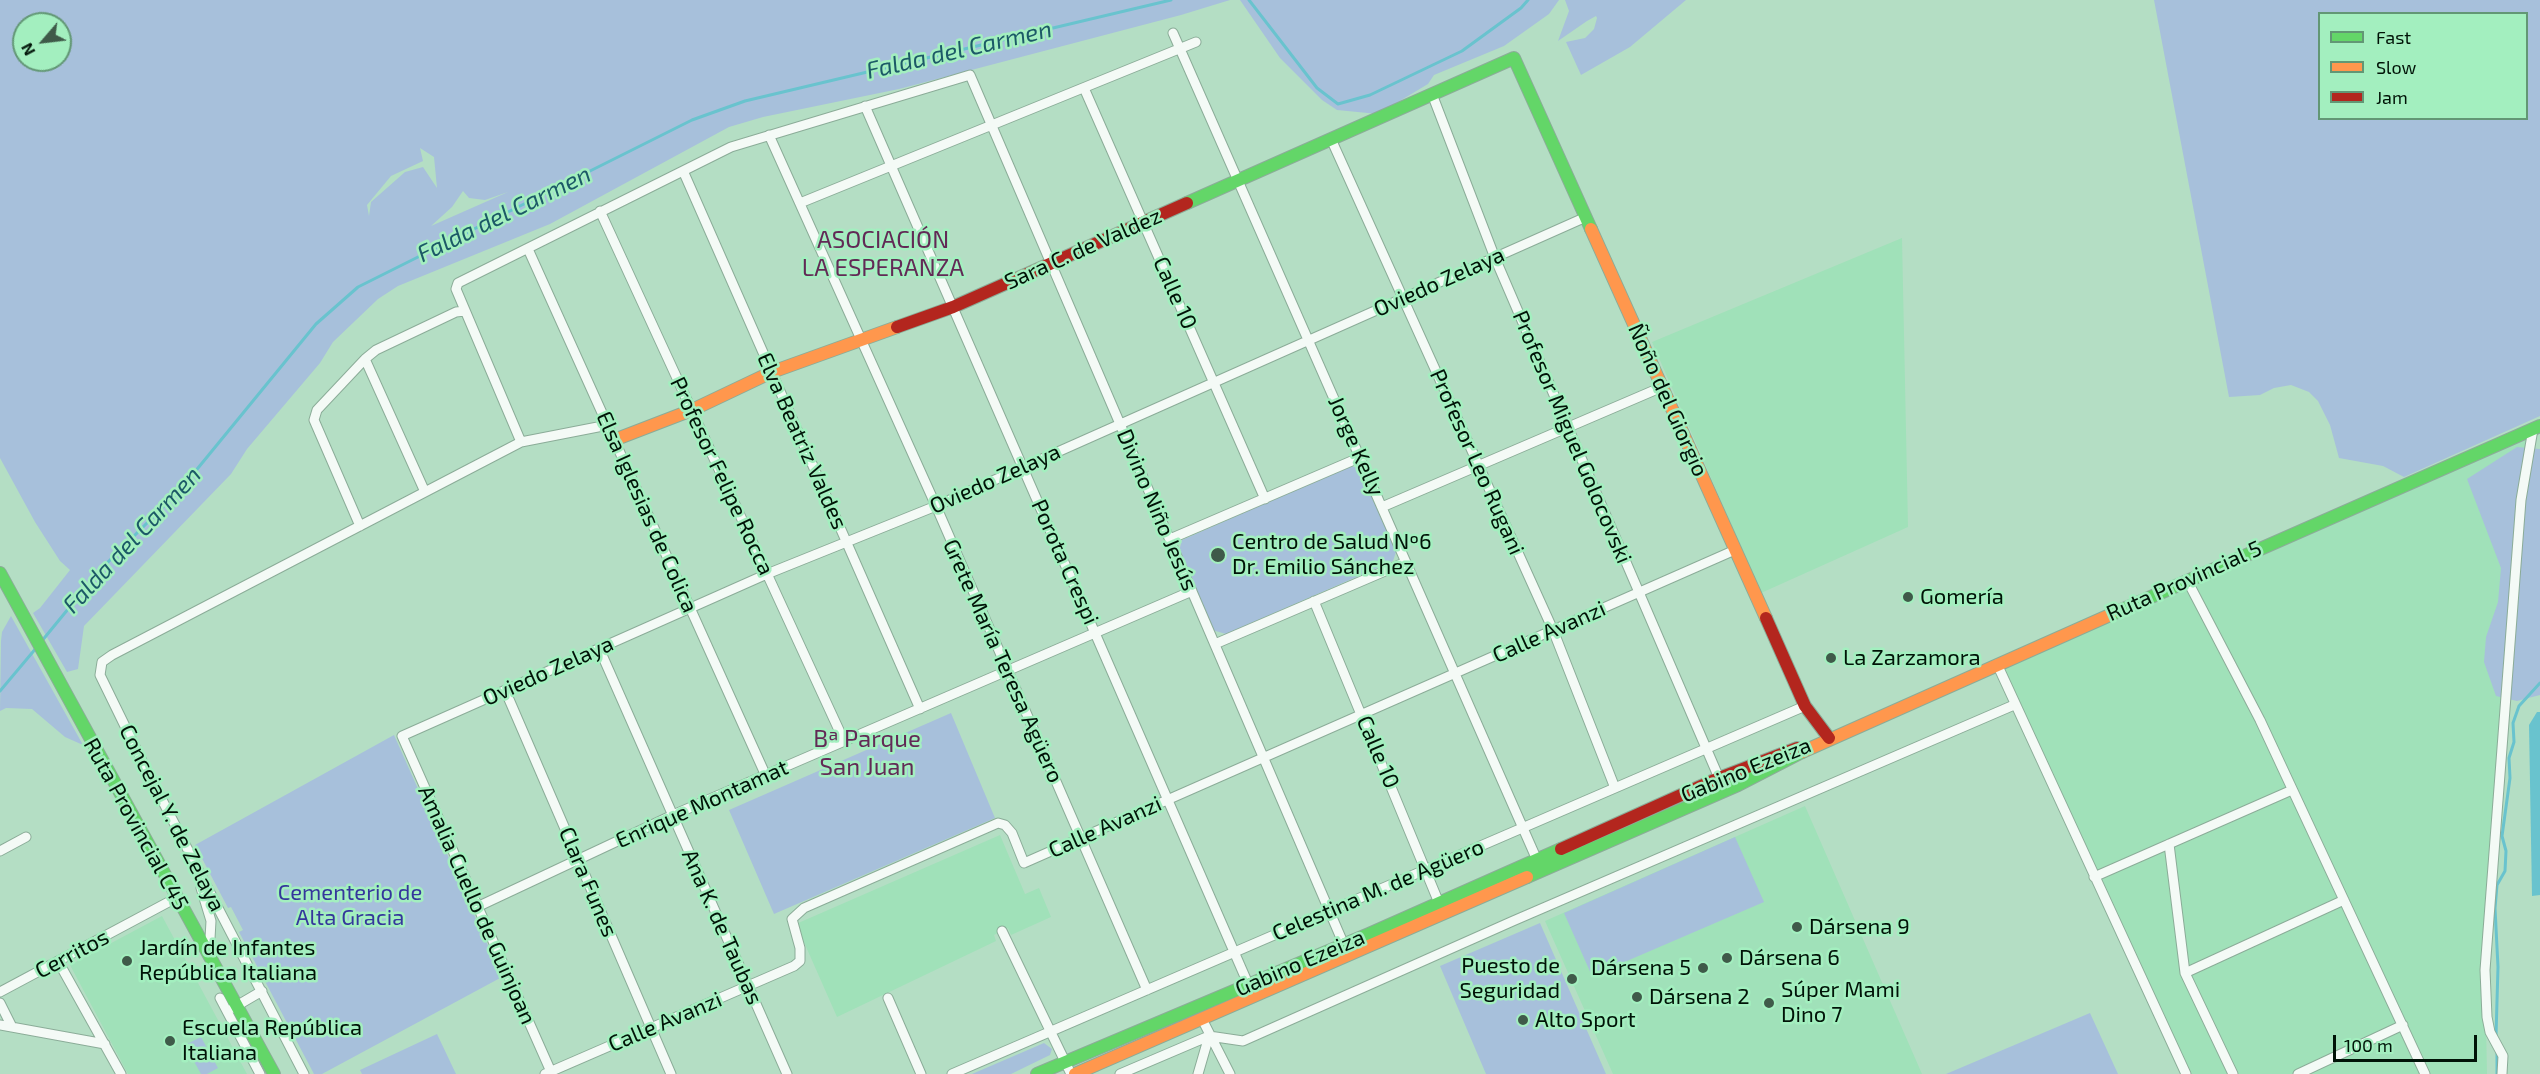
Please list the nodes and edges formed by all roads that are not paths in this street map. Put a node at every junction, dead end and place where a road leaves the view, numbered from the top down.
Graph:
1 (1173, 33) dead end
2 (1196, 42) dead end
3 (1180, 49) junction
4 (1514, 58) joint
5 (1084, 88) junction
6 (1432, 94) junction
7 (865, 106) junction
8 (992, 125) junction
9 (769, 135) junction
10 (1330, 139) junction
11 (891, 167) junction
12 (684, 172) junction
13 (1238, 180) junction
14 (800, 203) junction
15 (600, 211) junction
16 (1586, 217) junction
17 (1144, 222) junction
18 (528, 249) junction
19 (1495, 258) junction
20 (1051, 263) junction
21 (1404, 298) junction
22 (953, 307) junction
23 (465, 311) junction
24 (1309, 340) junction
25 (862, 342) junction
26 (365, 359) junction
27 (772, 372) junction
28 (1215, 382) junction
29 (1662, 387) junction
30 (692, 410) junction
31 (1120, 424) junction
32 (608, 425) junction
33 (1570, 427) junction
34 (2536, 428) edge
35 (614, 440) junction
36 (521, 442) junction
37 (1361, 457) junction
38 (1478, 466) junction
39 (1023, 467) junction
40 (425, 492) junction
41 (1265, 499) junction
42 (936, 506) junction
43 (1382, 507) junction
44 (360, 526) junction
45 (1170, 539) junction
46 (847, 542) junction
47 (1735, 550) junction
48 (1406, 562) junction
49 (0, 573) edge
50 (767, 574) junction
51 (2190, 578) junction
52 (1192, 591) junction
53 (1638, 593) junction
54 (1314, 601) junction
55 (690, 609) junction
56 (1553, 630) junction
57 (1095, 632) junction
58 (1215, 644) junction
59 (599, 648) junction
60 (1997, 664) junction
61 (1007, 670) junction
62 (1455, 673) junction
63 (505, 690) junction
64 (2013, 705) junction
65 (1805, 706) junction
66 (920, 709) junction
67 (1362, 714) junction
68 (402, 736) joint
69 (1829, 738) junction
70 (844, 741) junction
71 (1707, 749) junction
72 (1263, 758) junction
73 (766, 776) junction
74 (1719, 778) junction
75 (1615, 788) junction
76 (2292, 790) junction
77 (1168, 799) junction
78 (673, 815) junction
79 (1523, 828) junction
80 (26, 837) dead end
81 (1080, 838) junction
82 (2169, 844) junction
83 (185, 848) junction
84 (0, 851) edge
85 (579, 860) junction
86 (1537, 860) junction
87 (1426, 870) junction
88 (2094, 877) junction
89 (176, 898) junction
90 (2344, 900) junction
91 (1439, 903) junction
92 (477, 908) junction
93 (1329, 911) junction
94 (1002, 931) dead end
95 (1344, 945) junction
96 (1235, 952) junction
97 (209, 956) junction
98 (58, 961) junction
99 (2185, 973) junction
100 (748, 986) junction
101 (1249, 986) junction
102 (1147, 990) junction
103 (262, 991) junction
104 (0, 992) edge
105 (219, 998) dead end
106 (888, 998) dead end
107 (0, 1003) edge
108 (236, 1005) junction
109 (1202, 1018) junction
110 (233, 1024) junction
111 (0, 1025) edge
112 (2403, 1025) junction
113 (12, 1027) junction
114 (651, 1028) junction
115 (1050, 1031) junction
116 (1209, 1036) junction
117 (105, 1044) junction
118 (1065, 1061) junction
119 (549, 1073) edge
120 (121, 1074) edge
121 (260, 1074) edge
122 (274, 1074) edge
123 (304, 1074) edge
124 (671, 1074) edge
125 (787, 1074) edge
126 (921, 1074) edge
127 (952, 1074) edge
128 (1037, 1074) edge
129 (1073, 1074) edge
130 (1120, 1074) edge
131 (1198, 1074) edge
132 (1230, 1074) edge
133 (2186, 1074) edge
134 (2233, 1074) edge
135 (2298, 1074) edge
136 (2425, 1074) edge
137 (2502, 1074) edge

1 - 3 street, Jorge Kelly
2 - 3 street
3 - 5 street
3 - 13 street, Jorge Kelly
4 - 6 main road, Sara C. de Valdez
4 - 16 main road, Ñoño del Giorgio
5 - 8 street
5 - 17 street, Calle 10
6 - 10 main road, Sara C. de Valdez
6 - 19 street, Profesor Miguel Golocovski
7 - 8 street, Divino Niño Jesús
7 - 9 street
7 - 11 street, Porota Crespi
8 - 11 street
8 - 20 street, Divino Niño Jesús
9 - 12 street
9 - 14 street, Grete María Teresa Agüero
10 - 13 main road, Sara C. de Valdez
10 - 21 street, Profesor Leo Rugani
11 - 14 street
11 - 22 street, Porota Crespi
12 - 15 street
12 - 27 street, Elva Beatriz Valdes
13 - 17 main road, Sara C. de Valdez
13 - 24 street, Jorge Kelly
14 - 25 street, Grete María Teresa Agüero
15 - 18 street
15 - 30 street, Profesor Felipe Rocca
16 - 19 street, Oviedo Zelaya
16 - 29 main road, Ñoño del Giorgio
17 - 20 main road, Sara C. de Valdez
17 - 28 street, Calle 10
18 - 23 street
18 - 32 street, Elsa Iglesias de Colica
19 - 21 street, Oviedo Zelaya
19 - 33 street, Profesor Miguel Golocovski
20 - 22 main road, Sara C. de Valdez
20 - 31 street, Divino Niño Jesús
21 - 24 street, Oviedo Zelaya
21 - 38 street, Profesor Leo Rugani
22 - 25 main road, Sara C. de Valdez
22 - 39 street, Porota Crespi
23 - 26 street
23 - 36 street
24 - 28 street, Oviedo Zelaya
24 - 37 street, Jorge Kelly
25 - 27 main road, Sara C. de Valdez
25 - 42 street, Grete María Teresa Agüero
26 - 40 street
26 - 44 street
27 - 30 main road, Sara C. de Valdez
27 - 46 street, Elva Beatriz Valdes
28 - 31 street, Oviedo Zelaya
28 - 41 street, Calle 10
29 - 33 street
29 - 47 main road, Ñoño del Giorgio
30 - 35 main road, Sara C. de Valdez
30 - 50 street, Profesor Felipe Rocca
31 - 39 street, Oviedo Zelaya
31 - 45 street, Divino Niño Jesús
32 - 35 street, Elsa Iglesias de Colica
32 - 36 street
33 - 38 street
33 - 53 street, Profesor Miguel Golocovski
34 - 51 main road, Ruta Provincial 5
34 - 137 street
35 - 55 street, Elsa Iglesias de Colica
36 - 40 street
37 - 41 street
37 - 43 street, Jorge Kelly
38 - 43 street
38 - 56 street, Profesor Leo Rugani
39 - 42 street, Oviedo Zelaya
39 - 57 street, Porota Crespi
40 - 44 street
41 - 45 street
42 - 46 street, Oviedo Zelaya
42 - 61 street, Grete María Teresa Agüero
43 - 48 street, Jorge Kelly
44 - 83 street, Concejal Y. de Zelaya
45 - 52 street, Divino Niño Jesús
46 - 50 street, Oviedo Zelaya
46 - 66 street, Elva Beatriz Valdes
47 - 53 street, Calle Avanzi
47 - 65 main road, Ñoño del Giorgio
48 - 54 street
48 - 62 street, Jorge Kelly
49 - 89 main road, Ruta Provincial C45
50 - 55 street, Oviedo Zelaya
50 - 70 street, Profesor Felipe Rocca
51 - 60 main road, Ruta Provincial 5
51 - 76 street
52 - 57 street, Enrique Montamat
52 - 58 street, Divino Niño Jesús
53 - 56 street, Calle Avanzi
53 - 71 street, Profesor Miguel Golocovski
54 - 58 street
54 - 67 street, Calle 10
55 - 59 street, Oviedo Zelaya
55 - 73 street, Elsa Iglesias de Colica
56 - 62 street, Calle Avanzi
56 - 75 street, Profesor Leo Rugani
57 - 61 street, Enrique Montamat
57 - 77 street, Porota Crespi
58 - 72 street, Divino Niño Jesús
59 - 63 street, Oviedo Zelaya
59 - 78 street, Ana K. de Taubas
60 - 64 street
60 - 69 main road, Ruta Provincial 5
61 - 66 street, Enrique Montamat
61 - 81 street, Grete María Teresa Agüero
62 - 67 street, Calle Avanzi
62 - 79 street, Jorge Kelly
63 - 68 street, Oviedo Zelaya
63 - 85 street, Clara Funes
64 - 88 street
64 - 116 street
65 - 69 main road, Ñoño del Giorgio
65 - 71 street, Celestina M. de Agüero
66 - 70 street, Enrique Montamat
67 - 72 street, Calle Avanzi
67 - 87 street, Calle 10
68 - 92 street, Amalia Cuello de Guinjoan
69 - 74 main road, Gabino Ezeiza
69 - 109 main road, Gabino Ezeiza
70 - 73 street, Enrique Montamat
71 - 74 street, Profesor Miguel Golocovski
71 - 75 street, Celestina M. de Agüero
72 - 77 street, Calle Avanzi
72 - 93 street, Divino Niño Jesús
73 - 78 street, Enrique Montamat
74 - 86 main road, Gabino Ezeiza
75 - 79 street, Celestina M. de Agüero
76 - 82 street
76 - 90 street
77 - 81 street, Calle Avanzi
77 - 96 street, Porota Crespi
78 - 85 street, Enrique Montamat
78 - 100 street, Ana K. de Taubas
79 - 86 street, Jorge Kelly
79 - 87 street, Celestina M. de Agüero
80 - 84 street
81 - 100 street, Calle Avanzi
81 - 102 street, Grete María Teresa Agüero
82 - 88 street
82 - 99 street
83 - 97 street
83 - 103 street, Concejal Y. de Zelaya
85 - 92 street, Enrique Montamat
85 - 114 street, Clara Funes
86 - 91 main road, Gabino Ezeiza
87 - 91 street, Calle 10
87 - 93 street, Celestina M. de Agüero
88 - 133 street
89 - 97 main road, Ruta Provincial C45
89 - 98 street, Cerritos
90 - 99 street
90 - 112 street
91 - 95 main road, Gabino Ezeiza
92 - 119 street, Amalia Cuello de Guinjoan
93 - 95 street, Divino Niño Jesús
93 - 96 street, Celestina M. de Agüero
94 - 115 street
95 - 101 main road, Gabino Ezeiza
96 - 101 street, Porota Crespi
96 - 102 street, Celestina M. de Agüero
97 - 108 main road, Ruta Provincial C45
98 - 104 street, Cerritos
98 - 117 street
99 - 134 street
100 - 114 street, Calle Avanzi
100 - 125 street, Ana K. de Taubas
101 - 118 main road, Gabino Ezeiza
102 - 115 street, Celestina M. de Agüero
103 - 108 street
103 - 123 street, Concejal Y. de Zelaya
105 - 110 street
106 - 126 street
107 - 113 street
108 - 110 street
108 - 122 main road, Ruta Provincial C45
109 - 116 street
109 - 129 main road, Gabino Ezeiza
110 - 121 street
111 - 113 street
112 - 135 street
112 - 136 street
113 - 117 street
114 - 119 street, Calle Avanzi
114 - 124 street, Clara Funes
115 - 118 street
115 - 127 street, Celestina M. de Agüero
116 - 130 street
116 - 131 street
116 - 132 street
117 - 120 street
118 - 128 main road, Gabino Ezeiza
118 - 129 street

